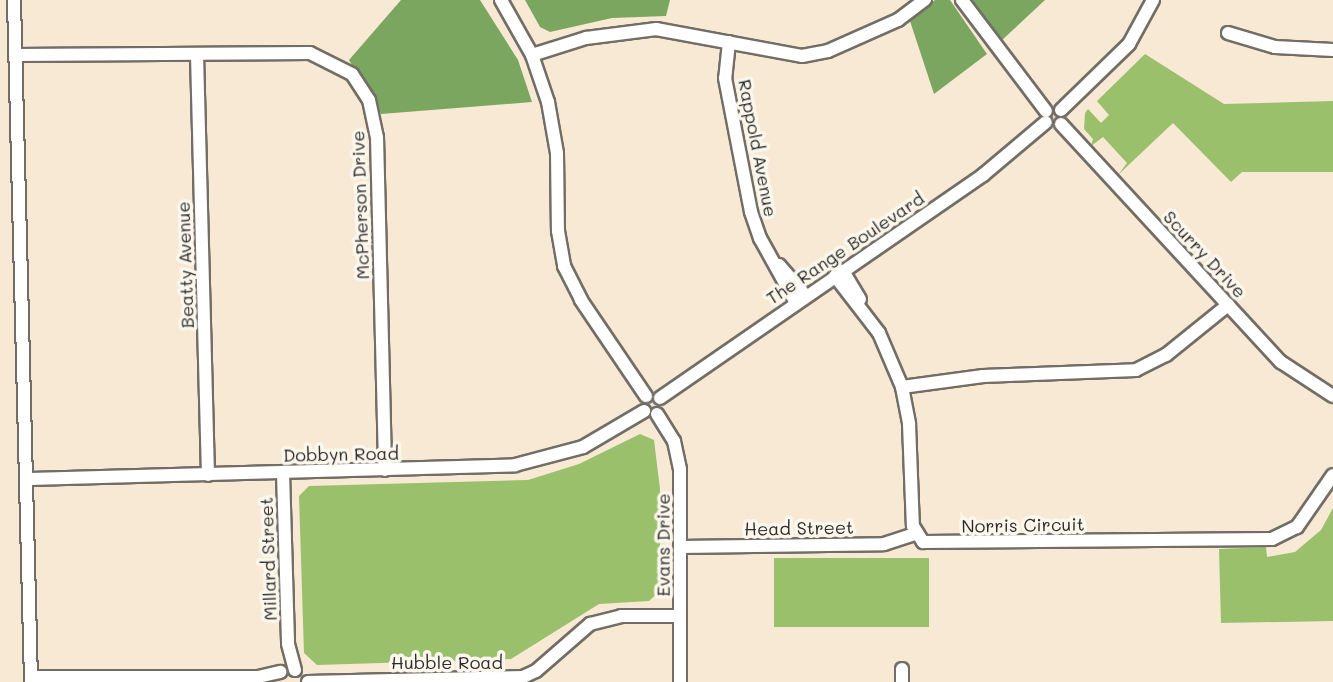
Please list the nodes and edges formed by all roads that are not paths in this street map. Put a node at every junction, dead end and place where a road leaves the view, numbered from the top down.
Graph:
1 (14, 0) edge
2 (501, 0) edge
3 (925, 0) edge
4 (962, 0) edge
5 (1153, 0) edge
6 (1228, 33) dead end
7 (729, 42) junction
8 (1333, 50) edge
9 (16, 55) junction
10 (197, 55) junction
11 (532, 55) junction
12 (1061, 110) junction
13 (1046, 116) junction
14 (1061, 124) junction
15 (839, 273) junction
16 (801, 300) junction
17 (1224, 301) junction
18 (903, 392) junction
19 (646, 396) junction
20 (1333, 396) edge
21 (660, 398) junction
22 (650, 412) junction
23 (385, 470) junction
24 (282, 473) junction
25 (208, 475) junction
26 (1333, 475) edge
27 (27, 479) junction
28 (915, 534) junction
29 (680, 547) junction
30 (680, 616) junction
31 (288, 645) junction
32 (296, 674) edge
33 (278, 677) edge
34 (31, 680) edge
35 (314, 680) edge
36 (680, 682) edge

1 - 9 street
2 - 11 street
3 - 7 street
4 - 13 street
5 - 12 street
6 - 8 street
7 - 11 street
7 - 16 street, Rappold Avenue
9 - 10 street, McPherson Drive
9 - 27 street
10 - 23 street, McPherson Drive
10 - 25 street, Beatty Avenue
11 - 19 street
12 - 13 street
12 - 14 street
13 - 14 street
13 - 15 street, The Range Boulevard
14 - 17 street, Scurry Drive
15 - 16 street, The Range Boulevard
15 - 18 street
16 - 21 street, The Range Boulevard
17 - 18 street
17 - 20 street, Scurry Drive
18 - 28 street
19 - 21 street
19 - 22 street
21 - 22 street
22 - 23 street, Dobbyn Road
22 - 29 street, Evans Drive
23 - 24 street, Dobbyn Road
24 - 25 street, Dobbyn Road
24 - 31 street, Millard Street
25 - 27 street, Dobbyn Road
26 - 28 street, Norris Circuit
27 - 34 street
28 - 29 street, Head Street
29 - 30 street, Evans Drive
30 - 35 street, Hubble Road
30 - 36 street, Evans Drive
31 - 32 street, Millard Street
31 - 33 street, Millard Street
32 - 33 street
32 - 35 street, Hubble Road
33 - 34 street

